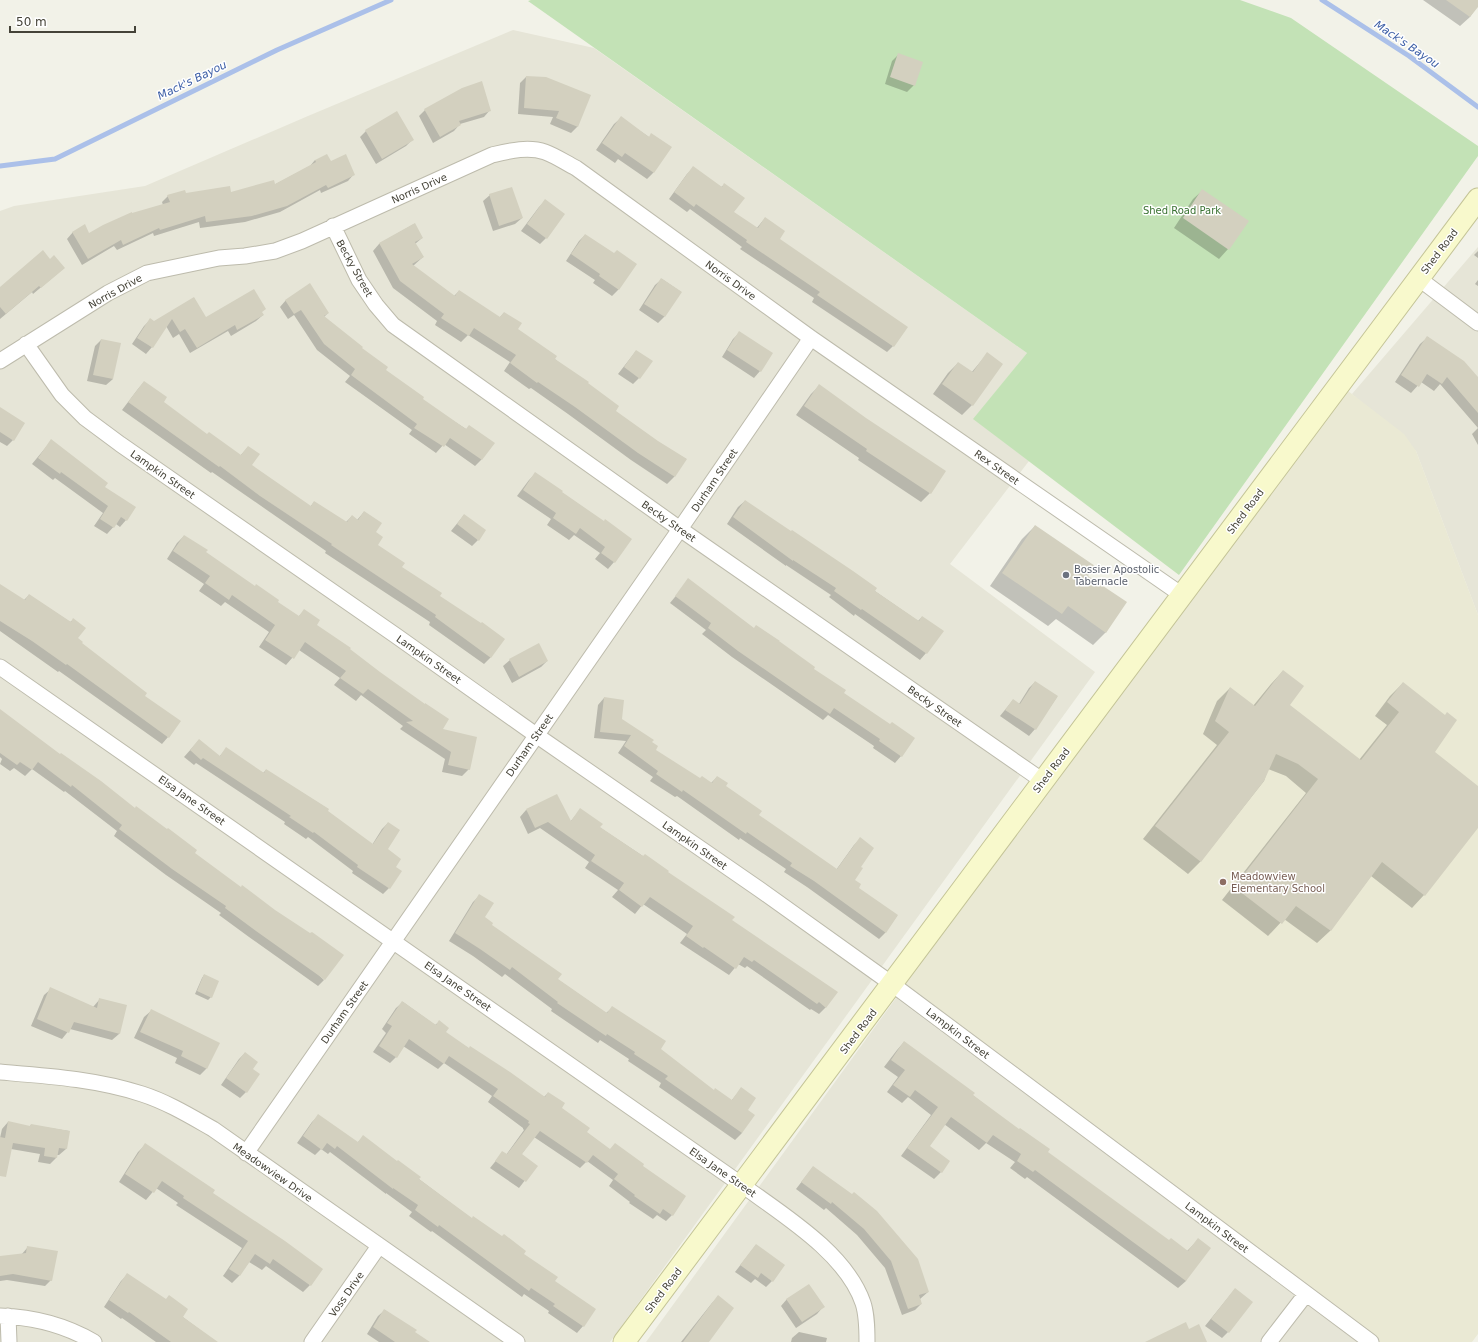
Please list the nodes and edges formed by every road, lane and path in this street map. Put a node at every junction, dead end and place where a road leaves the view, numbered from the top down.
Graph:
1 (1478, 199) edge
2 (333, 226) junction
3 (1418, 278) junction
4 (1478, 323) edge
5 (811, 338) junction
6 (26, 344) junction
7 (0, 361) edge
8 (680, 529) junction
9 (1182, 595) junction
10 (0, 667) edge
11 (536, 735) junction
12 (1043, 781) junction
13 (393, 940) junction
14 (892, 984) junction
15 (0, 1072) edge
16 (246, 1153) junction
17 (742, 1185) junction
18 (379, 1246) junction
19 (1306, 1294) junction
20 (4, 1316) edge
21 (9, 1342) edge
22 (94, 1342) edge
23 (312, 1342) edge
24 (517, 1342) edge
25 (624, 1342) edge
26 (867, 1342) edge
27 (1269, 1342) edge
28 (1371, 1342) edge

1 - 3 street, Shed Road
2 - 5 street, Norris Drive
2 - 6 street, Norris Drive
2 - 8 street, Becky Street
3 - 4 street
3 - 9 street, Shed Road
5 - 8 street, Durham Street
5 - 9 street, Rex Street
6 - 7 street, Norris Drive
6 - 11 street, Lampkin Street
8 - 11 street, Durham Street
8 - 12 street, Becky Street
9 - 12 street, Shed Road
10 - 13 street, Elsa Jane Street
11 - 13 street, Durham Street
11 - 14 street, Lampkin Street
12 - 14 street, Shed Road
13 - 16 street, Durham Street
13 - 17 street, Elsa Jane Street
14 - 17 street, Shed Road
14 - 19 street, Lampkin Street
15 - 16 street, Meadowview Drive
16 - 18 street, Meadowview Drive
17 - 25 street, Shed Road
17 - 26 street, Elsa Jane Street
18 - 23 street, Voss Drive
18 - 24 street, Meadowview Drive
19 - 27 street
19 - 28 street, Lampkin Street
20 - 21 street
20 - 22 street

